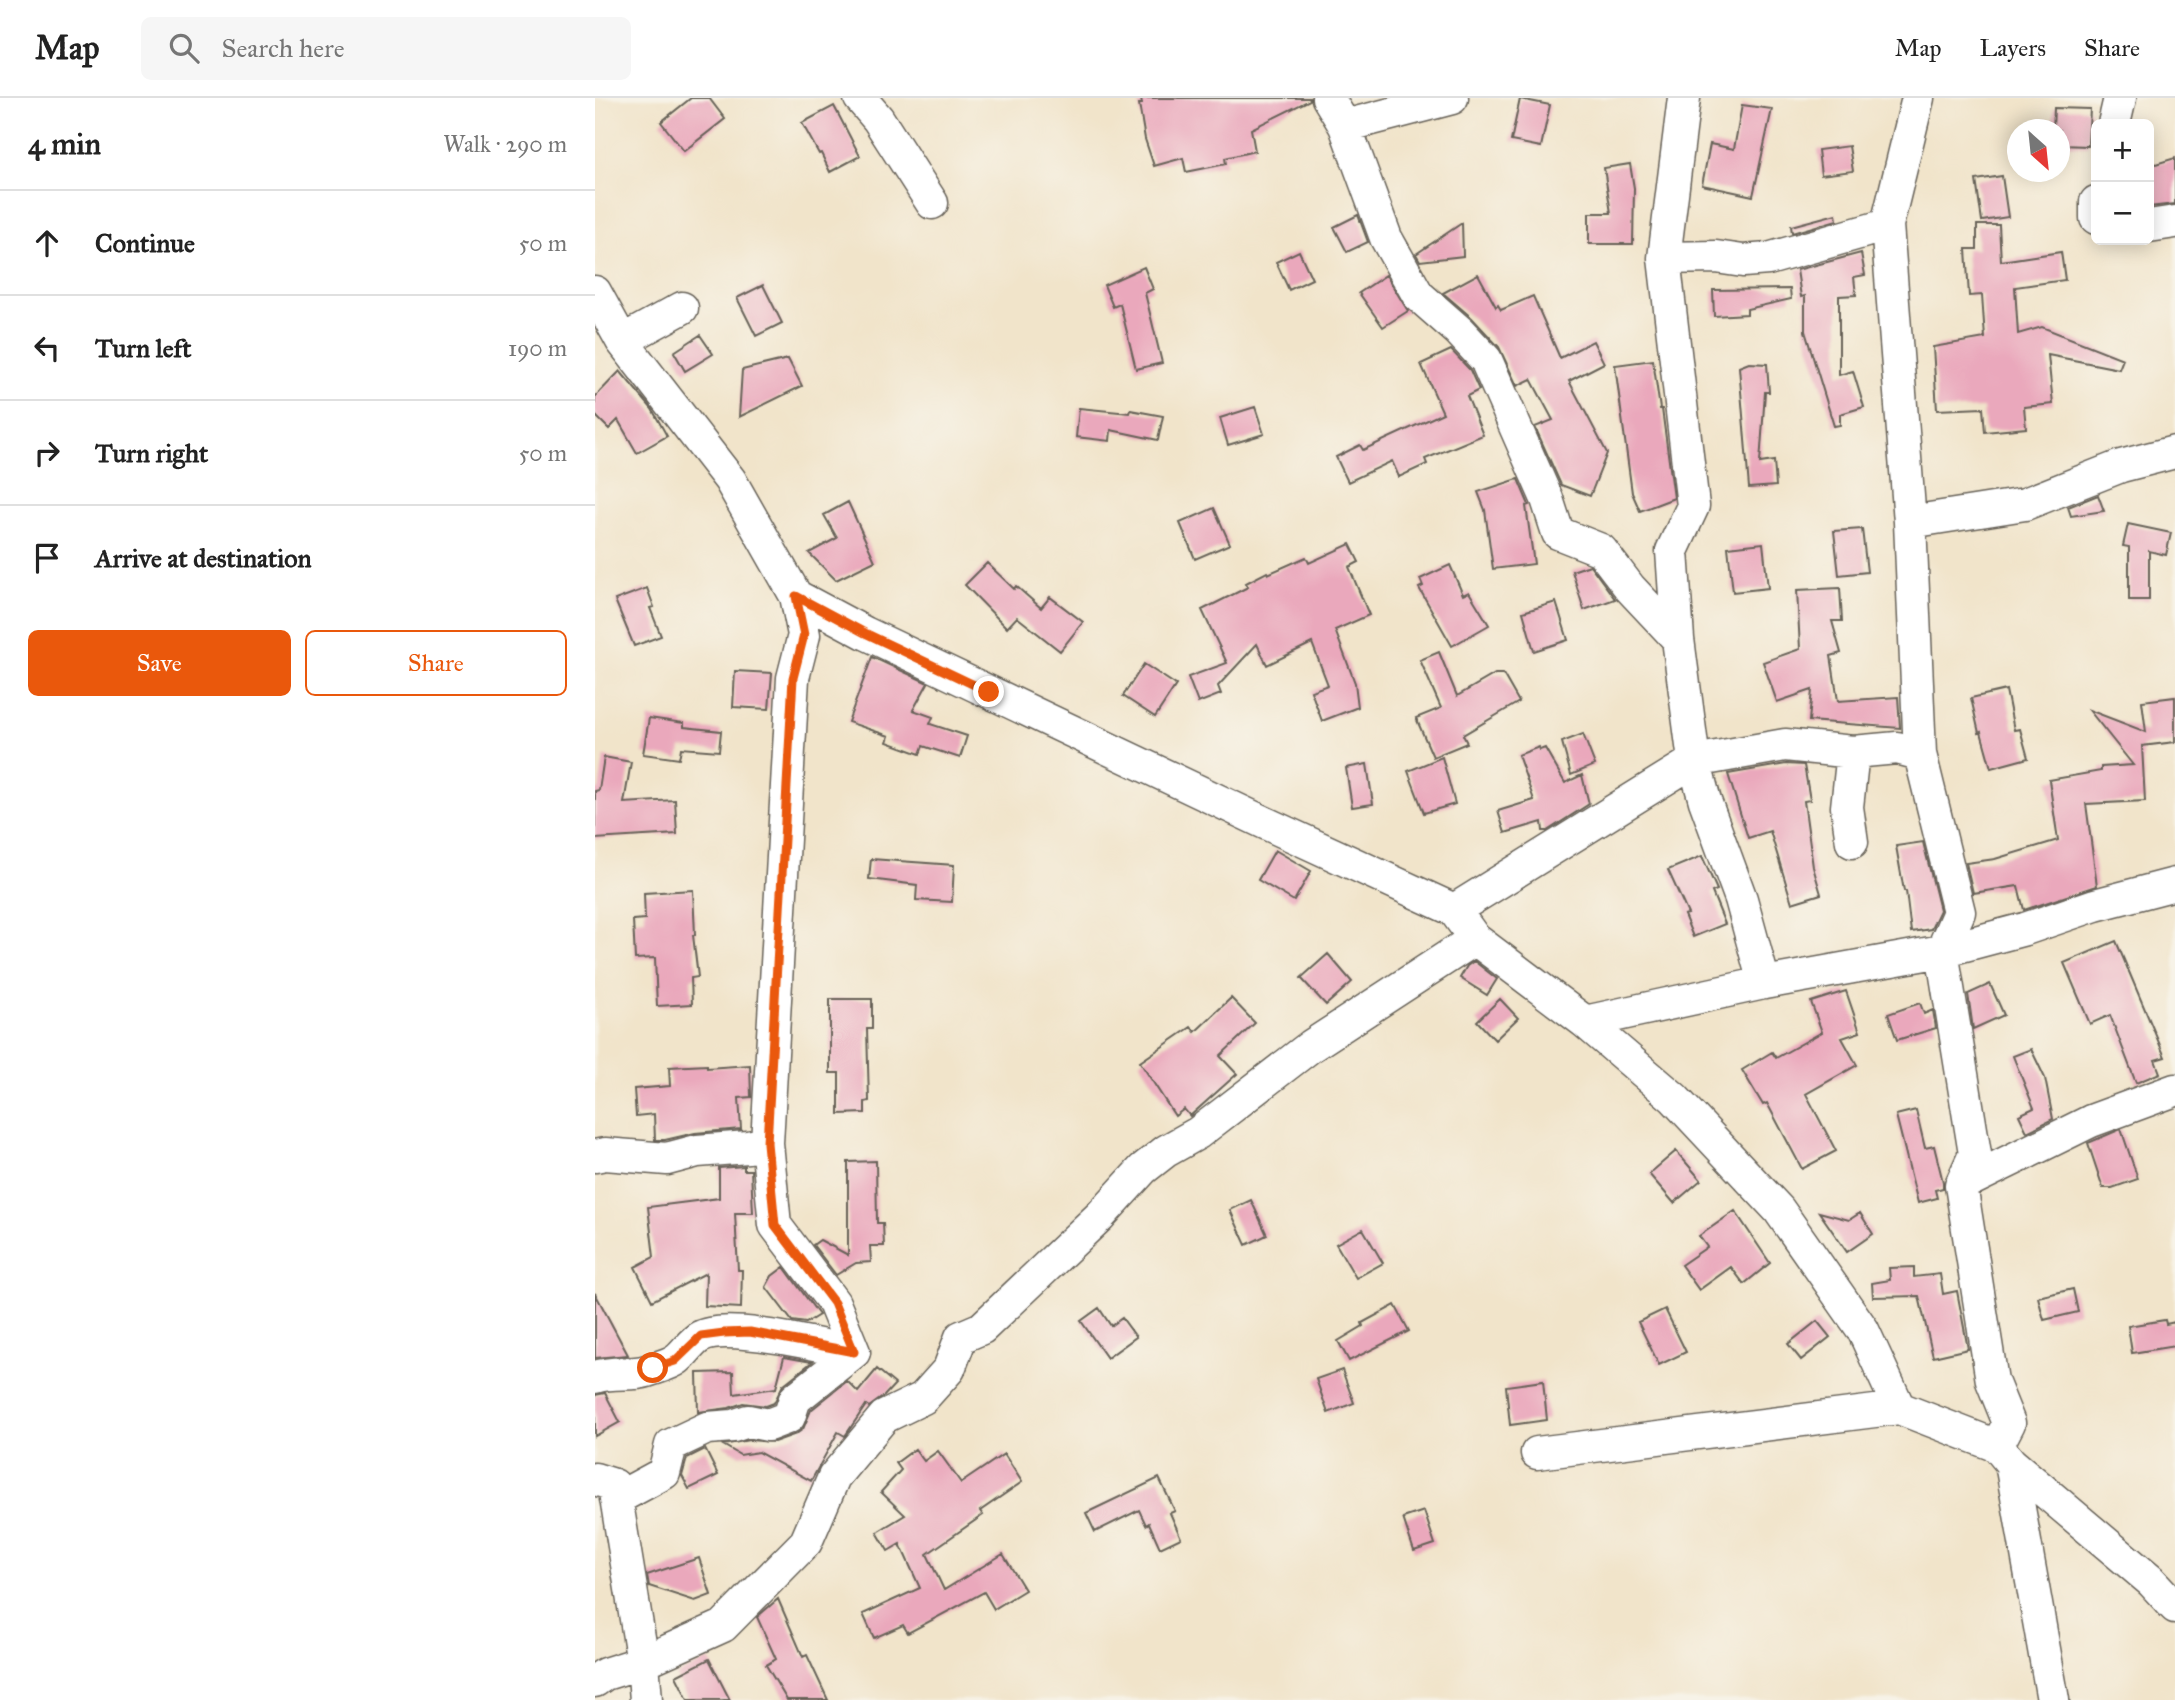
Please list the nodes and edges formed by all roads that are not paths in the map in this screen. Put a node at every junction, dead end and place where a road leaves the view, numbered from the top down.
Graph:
1 (860, 98) edge
2 (1328, 98) edge
3 (1452, 98) edge
4 (1684, 98) edge
5 (1918, 98) edge
6 (2120, 98) edge
7 (2115, 119) edge
8 (1345, 127) junction
9 (932, 203) dead end
10 (2175, 222) edge
11 (1887, 225) junction
12 (2154, 225) edge
13 (1664, 258) junction
14 (595, 292) edge
15 (682, 308) dead end
16 (622, 341) junction
17 (2175, 452) edge
18 (1910, 522) junction
19 (796, 596) junction
20 (1678, 639) junction
21 (1853, 752) junction
22 (1920, 754) junction
23 (1694, 761) junction
24 (1852, 842) dead end
25 (2175, 884) edge
26 (1454, 909) junction
27 (1475, 939) junction
28 (1941, 951) junction
29 (1764, 983) junction
30 (1585, 1022) junction
31 (2175, 1090) edge
32 (767, 1143) junction
33 (595, 1156) edge
34 (1961, 1185) junction
35 (854, 1352) junction
36 (595, 1377) edge
37 (1899, 1408) junction
38 (1537, 1453) dead end
39 (2004, 1454) junction
40 (606, 1489) edge
41 (2175, 1607) edge
42 (643, 1662) junction
43 (595, 1681) edge
44 (646, 1700) edge
45 (2053, 1700) edge

1 - 9 street
2 - 8 street
3 - 8 street
4 - 13 street
5 - 11 street
6 - 7 street
8 - 20 street
10 - 12 street
11 - 13 street
11 - 18 street
13 - 20 street
14 - 16 street
15 - 16 street
16 - 19 street
17 - 18 street
18 - 22 street
19 - 26 street
19 - 32 street
20 - 23 street
21 - 22 street
21 - 23 street
21 - 24 street
22 - 28 street
23 - 26 street
23 - 29 street
25 - 28 street
26 - 27 street
27 - 30 street
27 - 42 street
28 - 29 street
28 - 34 street
29 - 30 street
30 - 37 street
31 - 34 street
32 - 33 street
32 - 35 street
34 - 39 street
35 - 36 street
35 - 40 street
37 - 38 street
37 - 39 street
39 - 41 street
39 - 45 street
40 - 42 street
42 - 43 street
42 - 44 street

